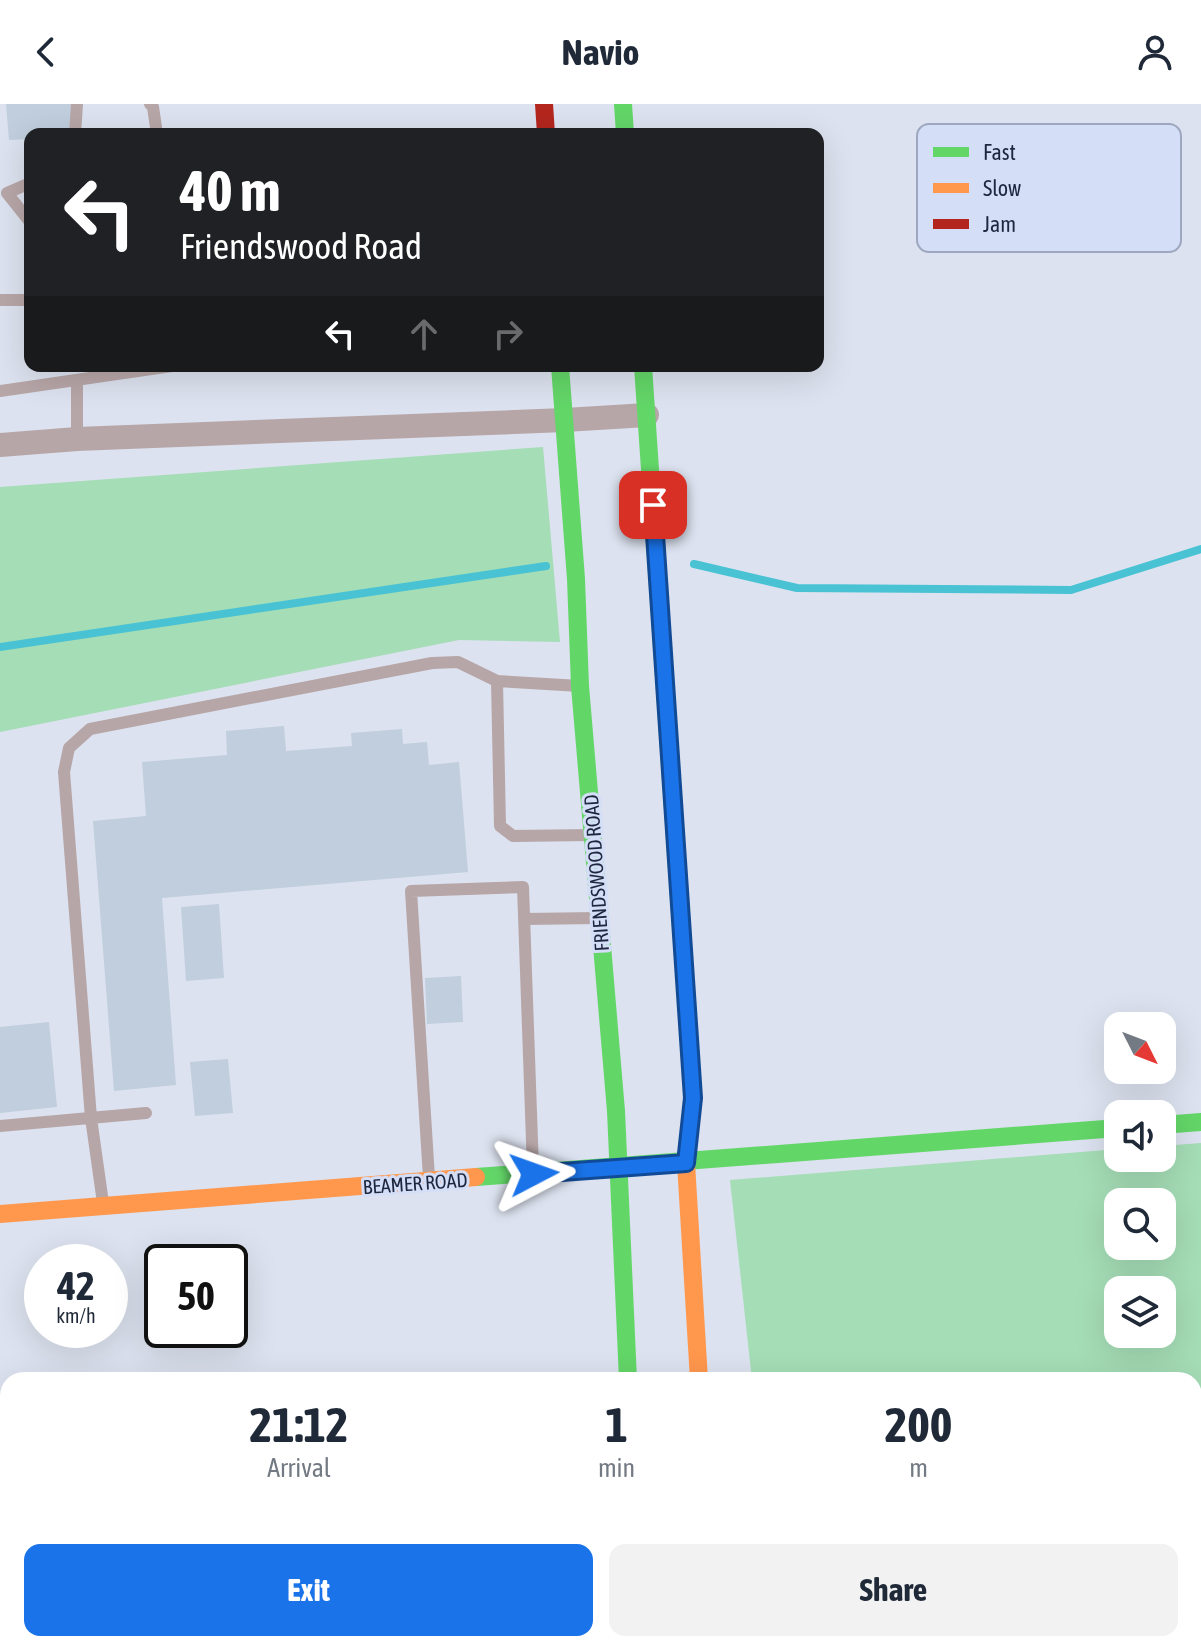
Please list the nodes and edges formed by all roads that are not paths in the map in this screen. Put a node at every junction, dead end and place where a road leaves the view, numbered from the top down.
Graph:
1 (77, 104) edge
2 (150, 104) edge
3 (544, 104) edge
4 (623, 104) edge
5 (75, 128) edge
6 (156, 128) edge
7 (546, 128) edge
8 (625, 128) edge
9 (24, 186) edge
10 (24, 214) edge
11 (0, 300) edge
12 (24, 300) edge
13 (134, 372) edge
14 (561, 372) edge
15 (643, 372) edge
16 (77, 381) junction
17 (0, 391) edge
18 (647, 415) junction
19 (565, 420) junction
20 (77, 439) junction
21 (0, 445) edge
22 (497, 681) junction
23 (580, 686) junction
24 (594, 835) junction
25 (598, 918) junction
26 (524, 919) junction
27 (146, 1113) dead end
28 (91, 1118) junction
29 (1201, 1122) edge
30 (1176, 1124) edge
31 (0, 1126) edge
32 (1104, 1129) edge
33 (686, 1163) junction
34 (618, 1168) junction
35 (534, 1174) junction
36 (430, 1181) junction
37 (103, 1206) junction
38 (0, 1214) edge
39 (628, 1372) edge
40 (699, 1372) edge

1 - 5 lane
2 - 6 lane
3 - 7 main road
4 - 8 main road
9 - 10 lane
11 - 12 lane
13 - 16 lane
14 - 19 main road, FRIENDSWOOD ROAD
15 - 18 main road
16 - 17 lane
16 - 20 lane
18 - 19 street
18 - 33 main road
19 - 20 street
19 - 23 main road, FRIENDSWOOD ROAD
20 - 21 street
22 - 23 lane
22 - 24 lane
22 - 28 lane
23 - 24 main road, FRIENDSWOOD ROAD
24 - 25 main road, FRIENDSWOOD ROAD
25 - 26 lane
25 - 34 main road, FRIENDSWOOD ROAD
26 - 35 lane
26 - 36 lane
27 - 28 lane
28 - 31 lane
28 - 37 lane
29 - 30 main road
32 - 33 main road, BEAMER ROAD
33 - 34 main road, BEAMER ROAD
33 - 40 main road
34 - 35 main road, BEAMER ROAD
34 - 39 main road, FRIENDSWOOD ROAD
35 - 36 main road, BEAMER ROAD
36 - 37 main road, BEAMER ROAD
37 - 38 main road, BEAMER ROAD

